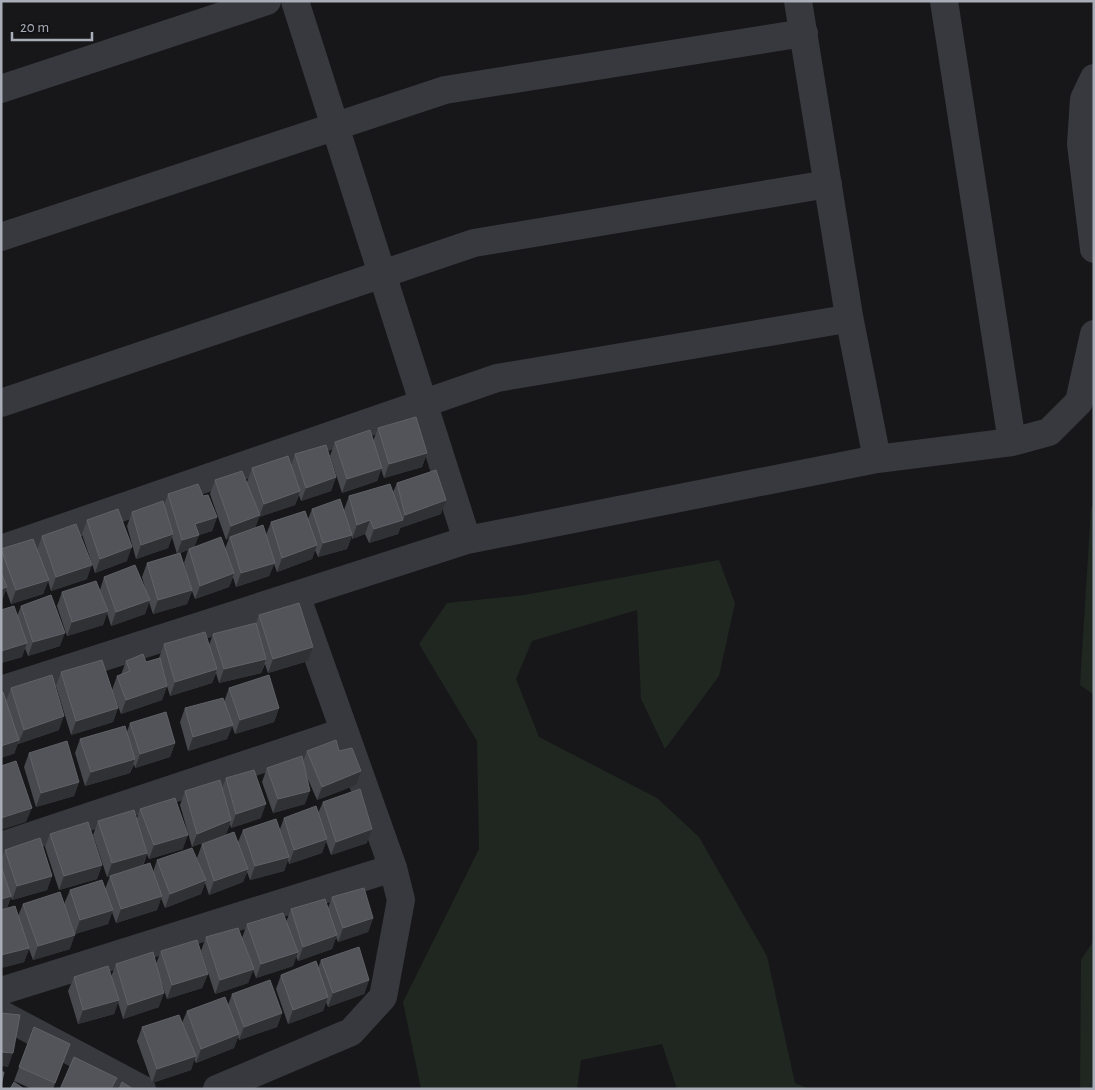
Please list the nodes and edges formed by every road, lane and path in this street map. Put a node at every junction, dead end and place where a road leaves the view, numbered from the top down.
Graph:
1 (267, 1) edge
2 (295, 1) edge
3 (798, 1) edge
4 (944, 1) edge
5 (804, 33) junction
6 (1094, 78) edge
7 (1, 89) edge
8 (335, 127) junction
9 (828, 184) junction
10 (1, 237) edge
11 (1094, 249) edge
12 (382, 275) junction
13 (849, 316) junction
14 (1094, 334) edge
15 (1, 403) edge
16 (423, 405) junction
17 (1012, 442) junction
18 (877, 459) junction
19 (466, 540) junction
20 (1, 549) edge
21 (296, 596) junction
22 (1, 690) edge
23 (343, 732) junction
24 (1, 846) edge
25 (393, 868) junction
26 (1, 991) edge
27 (1, 1014) edge
28 (142, 1089) edge
29 (218, 1089) edge

1 - 7 street
2 - 8 street
3 - 5 street
4 - 17 street
5 - 8 street
5 - 9 street
6 - 11 street
8 - 10 street
8 - 12 street
9 - 12 street
9 - 13 street
12 - 15 street
12 - 16 street
13 - 16 street
13 - 18 street
14 - 17 street
16 - 19 street
16 - 20 street
17 - 18 street
18 - 19 street
19 - 21 street
21 - 22 street
21 - 23 street
23 - 24 street
23 - 25 street
25 - 26 street
25 - 29 street
27 - 28 street

